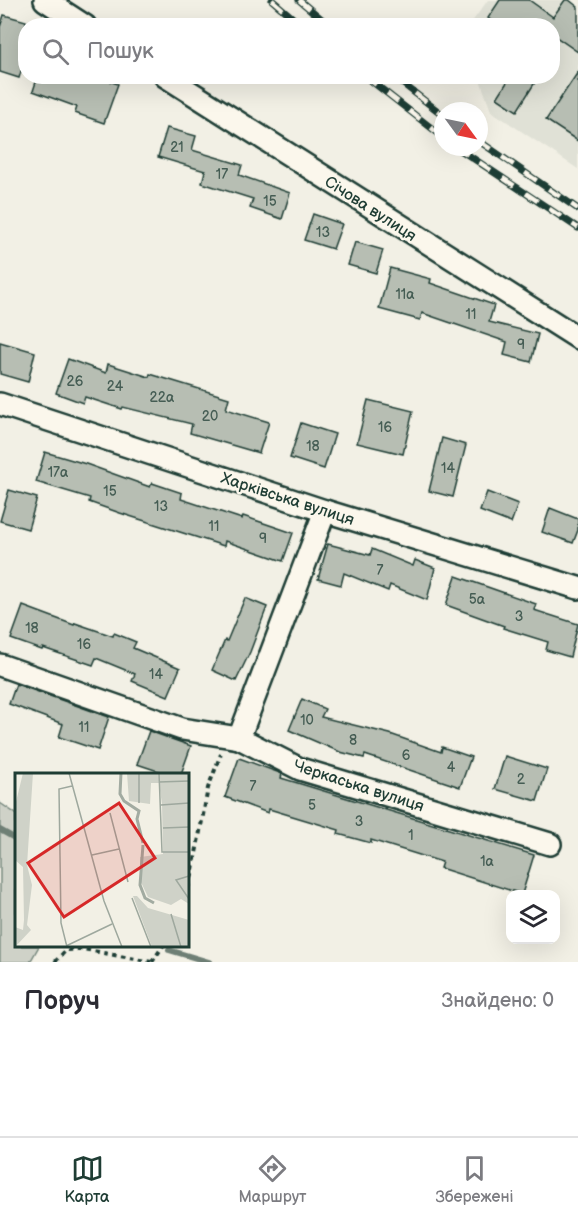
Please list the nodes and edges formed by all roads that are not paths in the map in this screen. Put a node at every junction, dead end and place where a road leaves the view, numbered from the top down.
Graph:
1 (45, 0) edge
2 (73, 18) edge
3 (178, 84) edge
4 (578, 338) edge
5 (0, 404) edge
6 (325, 511) junction
7 (578, 588) edge
8 (0, 665) edge
9 (239, 738) junction
10 (550, 844) dead end

1 - 2 street
3 - 4 street, Січова вулиця
5 - 6 street, Харківська вулиця
6 - 7 street, Харківська вулиця
6 - 9 street
8 - 9 street, Черкаська вулиця
9 - 10 street, Черкаська вулиця

